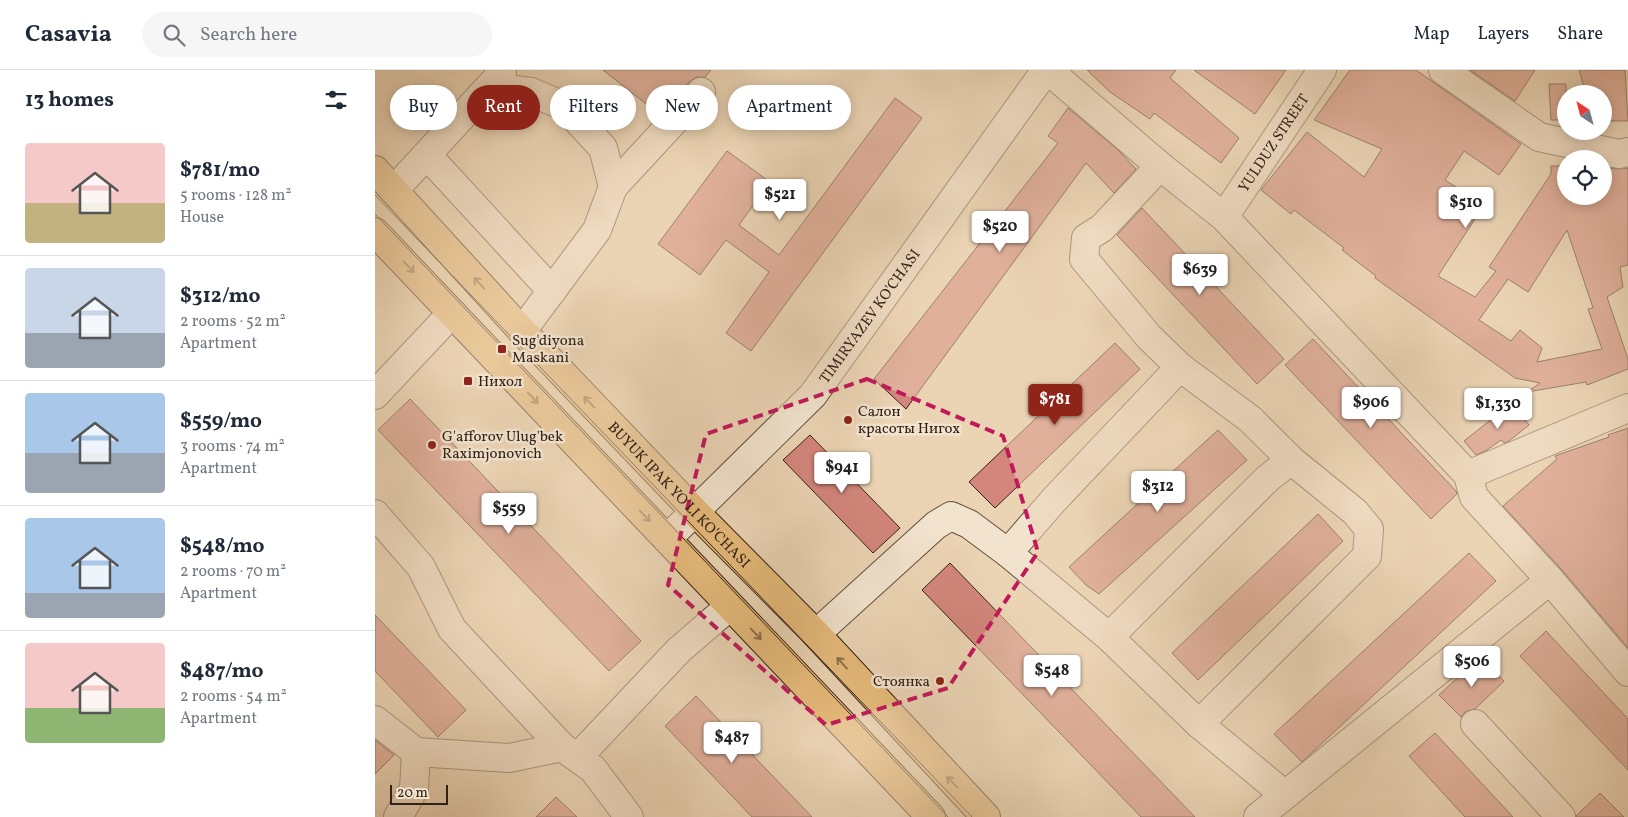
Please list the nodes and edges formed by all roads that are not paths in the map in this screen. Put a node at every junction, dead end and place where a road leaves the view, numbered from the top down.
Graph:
1 (1047, 70) edge
2 (1322, 70) edge
3 (1443, 70) edge
4 (497, 79) edge
5 (666, 130) edge
6 (1628, 152) edge
7 (427, 154) junction
8 (1160, 166) junction
9 (375, 170) edge
10 (613, 187) junction
11 (395, 190) junction
12 (1225, 217) junction
13 (375, 232) edge
14 (552, 291) junction
15 (452, 313) junction
16 (522, 331) junction
17 (1180, 367) junction
18 (375, 395) edge
19 (1628, 408) edge
20 (1291, 460) junction
21 (1467, 475) junction
22 (696, 513) junction
23 (375, 514) edge
24 (667, 539) junction
25 (1008, 553) junction
26 (1549, 580) junction
27 (730, 606) junction
28 (816, 634) junction
29 (1109, 637) junction
30 (1628, 672) edge
31 (375, 720) edge
32 (1199, 724) junction
33 (1475, 724) dead end
34 (416, 752) junction
35 (570, 752) junction
36 (1285, 795) junction
37 (397, 817) edge
38 (629, 817) edge
39 (931, 817) edge
40 (986, 817) edge
41 (1258, 817) edge
42 (1561, 817) edge

1 - 8 street
1 - 22 street, TIMIRYAZEV KO'CHASI
2 - 12 street, YULDUZ STREET
3 - 6 street
4 - 7 street
4 - 10 street
5 - 10 street
7 - 11 street
7 - 14 street
8 - 12 street
8 - 17 street
9 - 11 main road, BUYUK IPAK YO'LI KO'CHASI
10 - 14 street
16 -> 11 main road, BUYUK IPAK YO'LI KO'CHASI
12 - 21 street
13 -> 15 main road
14 - 16 street
15 - 18 street
15 -> 24 main road
22 -> 16 main road, BUYUK IPAK YO'LI KO'CHASI
17 - 20 street
17 - 25 street
19 - 21 street
20 - 29 street
20 - 32 street
21 - 26 street
22 - 24 street, TIMIRYAZEV KO'CHASI
22 - 28 main road, BUYUK IPAK YO'LI KO'CHASI
23 - 35 street
24 - 27 main road
25 - 28 street
25 - 29 street
26 - 30 street
26 - 36 street
27 - 35 street
27 -> 39 main road
40 -> 28 main road, BUYUK IPAK YO'LI KO'CHASI
29 - 32 street
31 - 34 street
32 - 36 street
33 - 42 street
34 - 35 street
34 - 37 street
35 - 38 street
36 - 41 street

